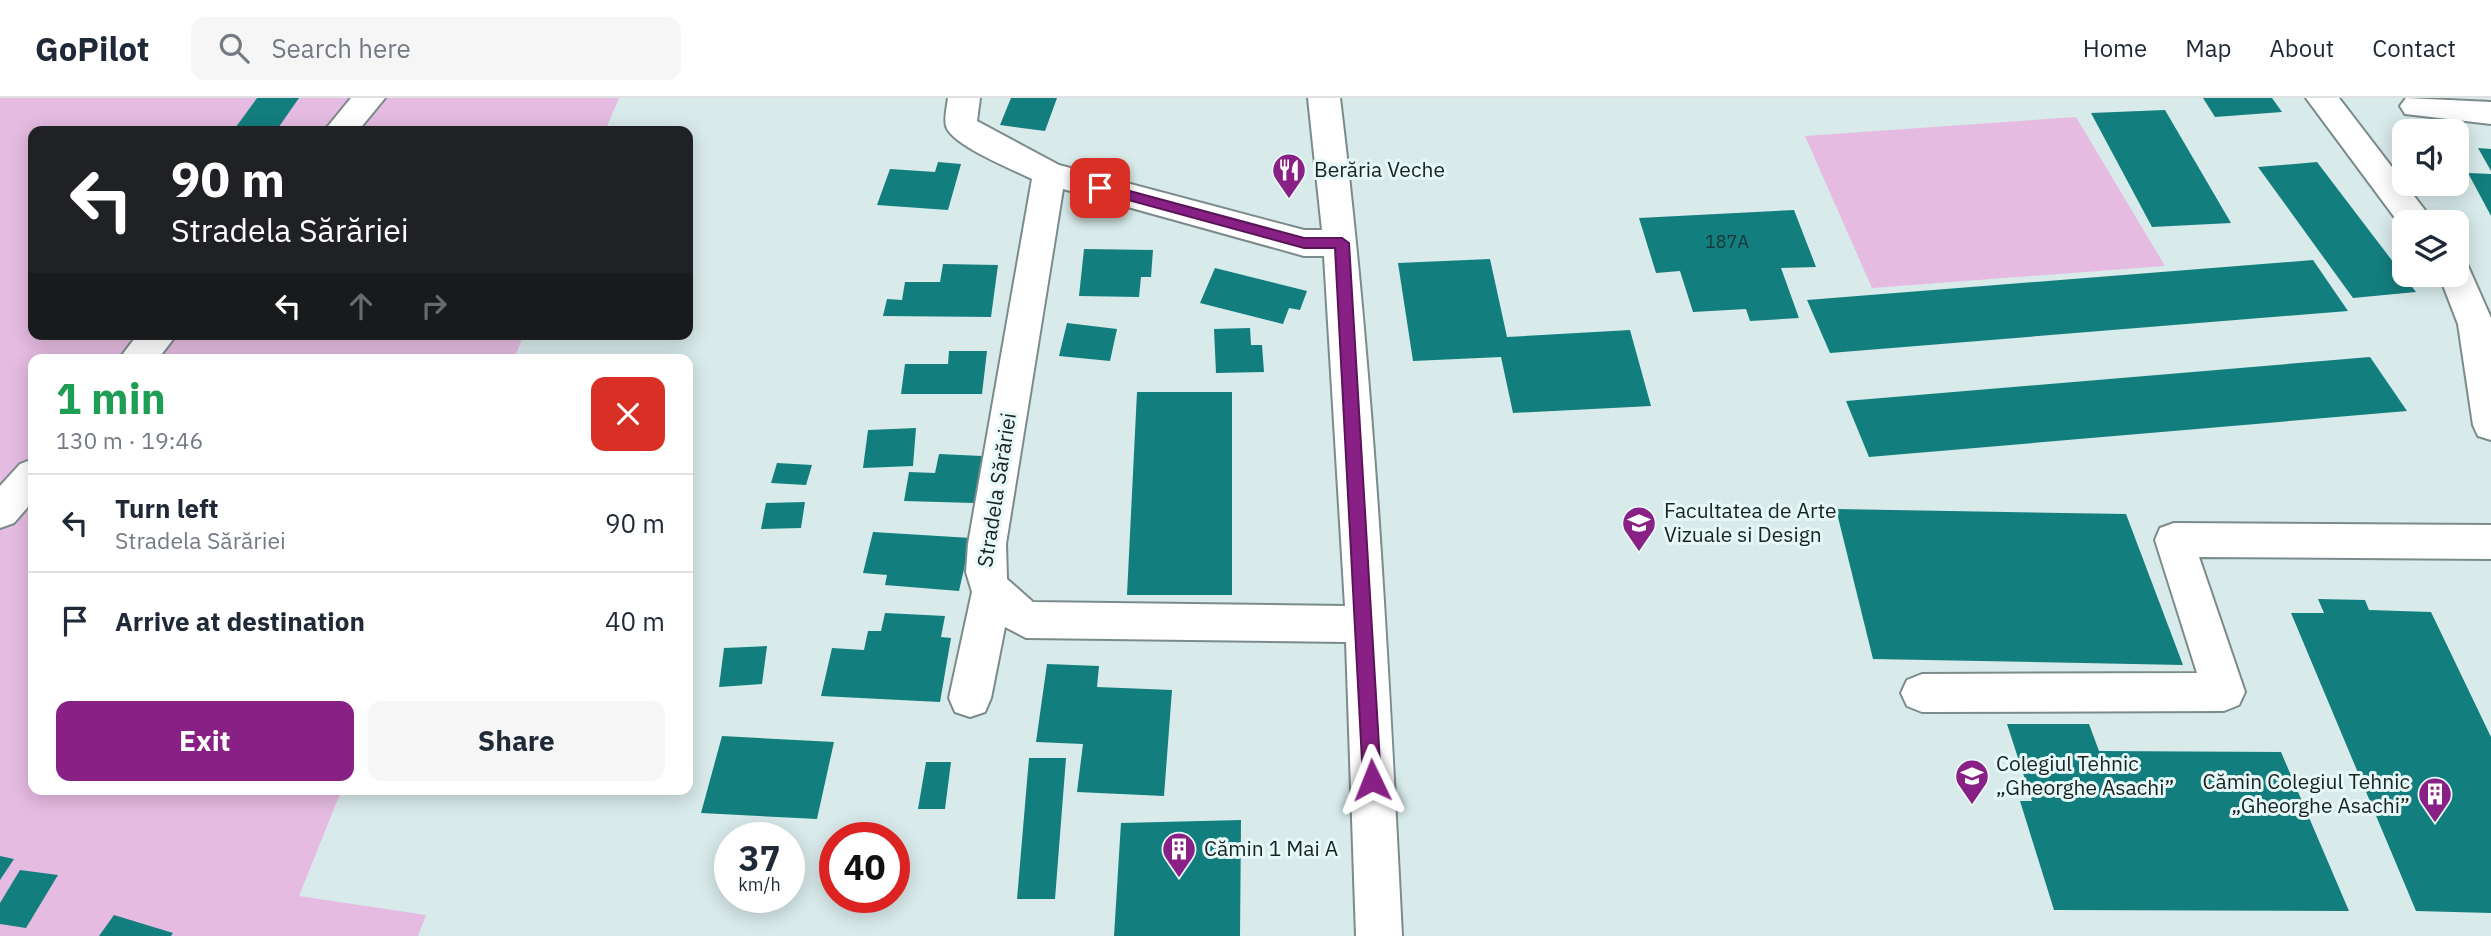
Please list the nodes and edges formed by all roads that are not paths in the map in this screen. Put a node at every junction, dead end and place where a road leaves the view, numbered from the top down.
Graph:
1 (369, 98) edge
2 (964, 98) edge
3 (1324, 98) edge
4 (2322, 98) edge
5 (2416, 106) dead end
6 (2481, 108) edge
7 (344, 126) edge
8 (1049, 174) junction
9 (2408, 210) edge
10 (1342, 243) junction
11 (2461, 287) edge
12 (154, 340) edge
13 (141, 354) edge
14 (2491, 425) edge
15 (28, 481) edge
16 (0, 512) edge
17 (2491, 542) edge
18 (992, 593) junction
19 (1365, 624) junction
20 (1922, 693) dead end
21 (970, 698) dead end
22 (1379, 936) edge

1 - 7 street
2 - 8 street
3 - 10 street
4 - 9 street
5 - 6 street
8 - 10 street
8 - 18 street, Stradela Sărăriei
10 - 19 street
11 - 14 street
12 - 13 street
15 - 16 street
17 - 20 street
18 - 19 street, Stradela Sărăriei
18 - 21 street
19 - 22 street

